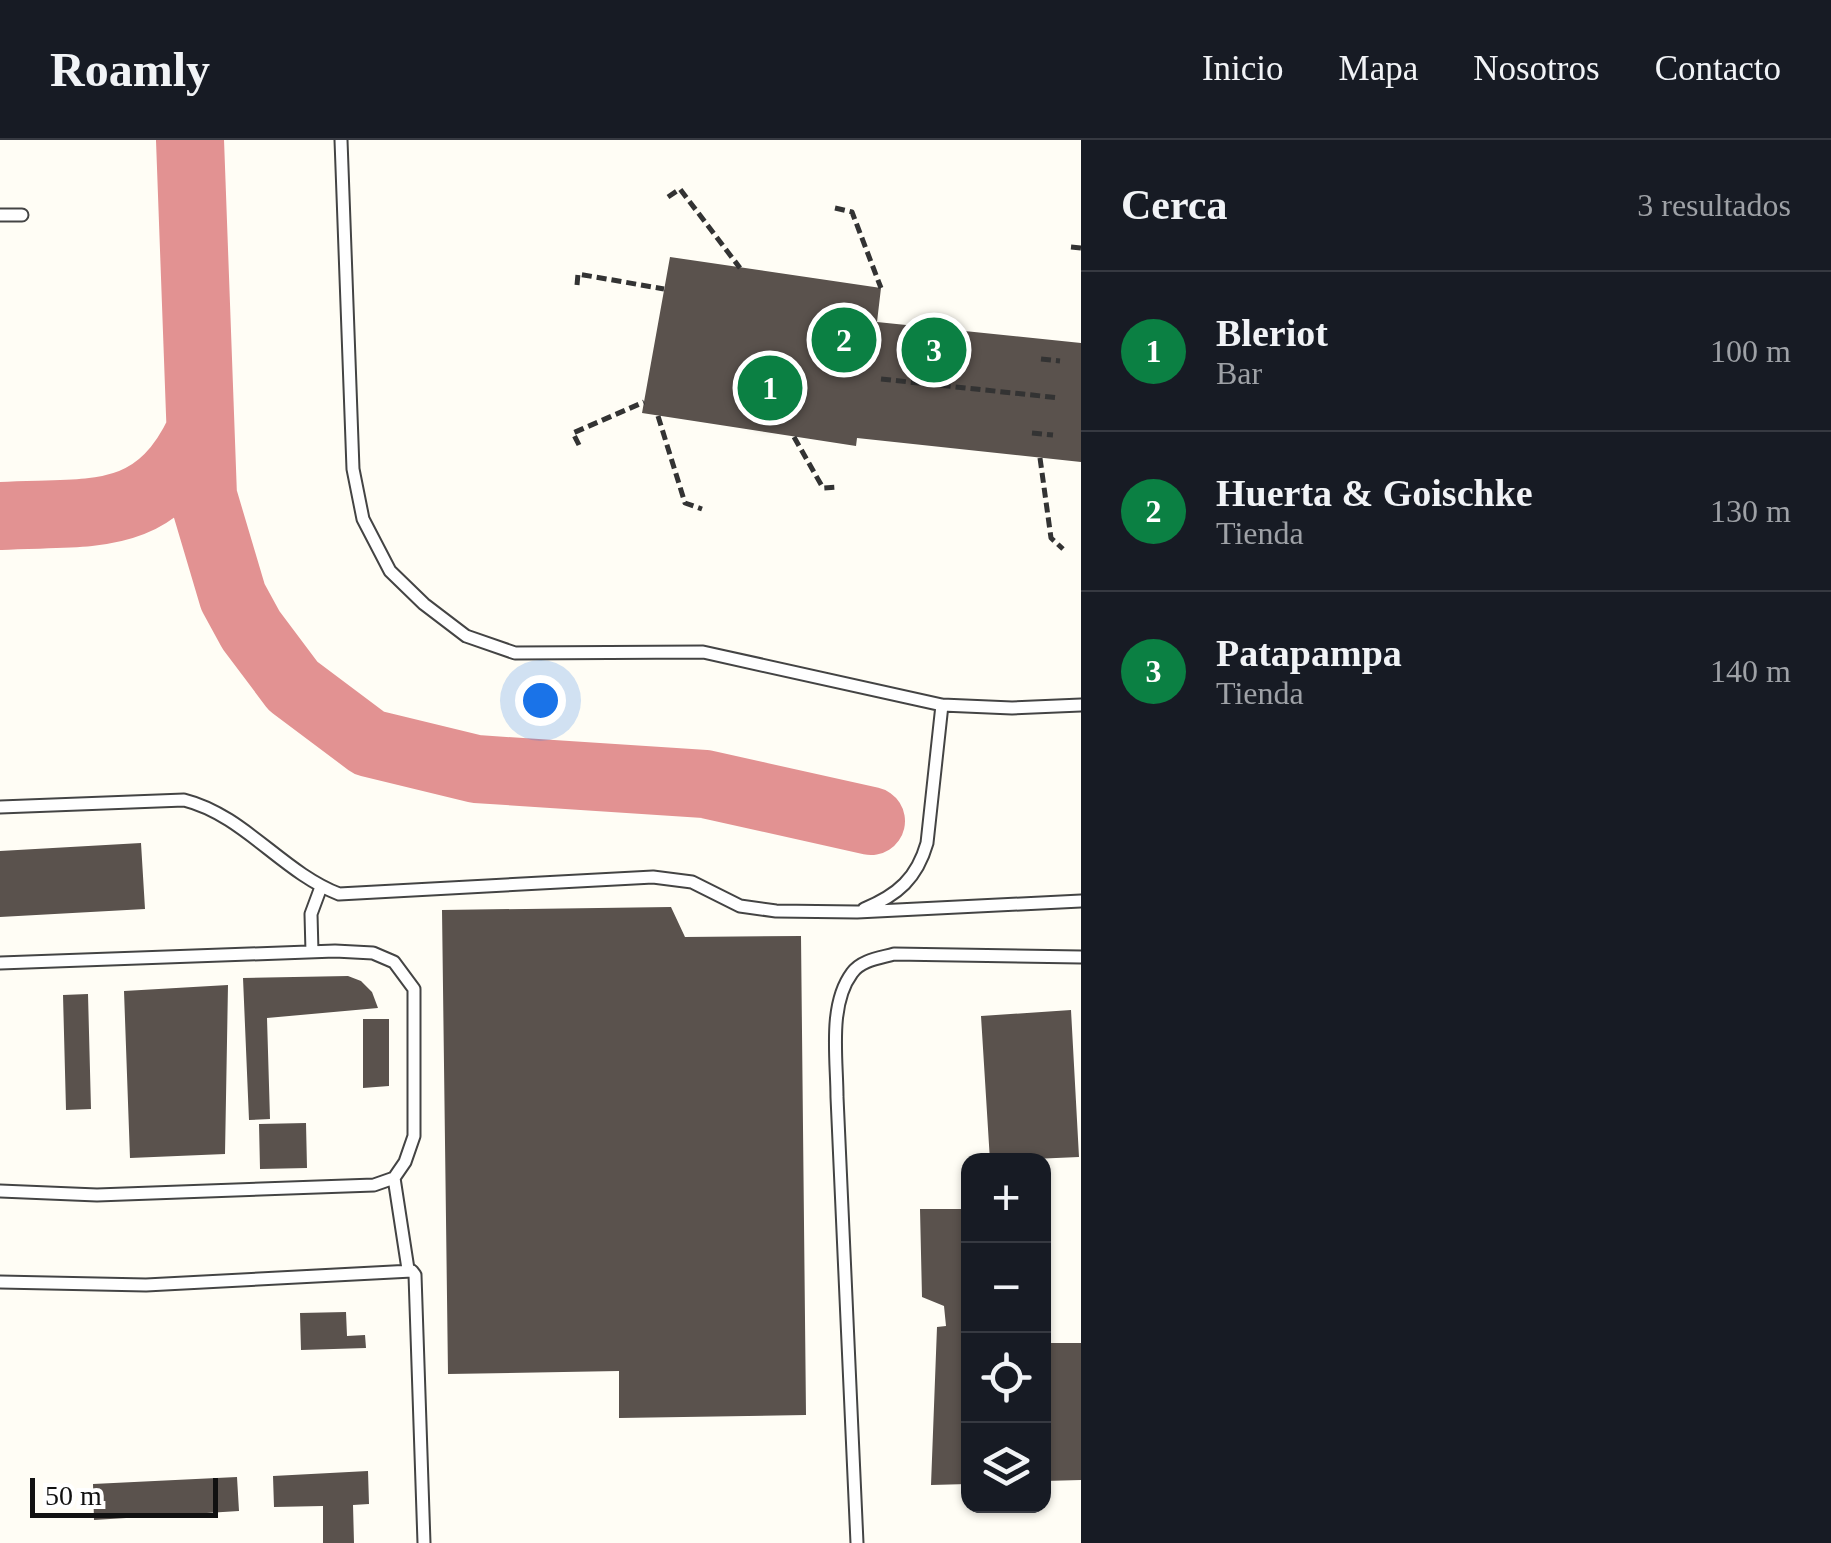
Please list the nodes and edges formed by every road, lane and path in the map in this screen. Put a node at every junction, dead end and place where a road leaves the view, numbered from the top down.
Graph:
1 (341, 140) edge
2 (668, 196) dead end
3 (835, 208) dead end
4 (22, 215) dead end
5 (0, 216) edge
6 (1072, 247) dead end
7 (1081, 248) edge
8 (740, 268) dead end
9 (576, 285) dead end
10 (880, 288) dead end
11 (664, 289) dead end
12 (1041, 359) dead end
13 (1060, 361) dead end
14 (881, 378) dead end
15 (1060, 398) dead end
16 (644, 402) dead end
17 (658, 416) dead end
18 (1032, 432) dead end
19 (1053, 435) dead end
20 (794, 437) dead end
21 (579, 445) dead end
22 (1040, 458) dead end
23 (838, 487) dead end
24 (702, 509) dead end
25 (1064, 549) dead end
26 (942, 704) junction
27 (1081, 705) edge
28 (0, 808) edge
29 (321, 887) junction
30 (1081, 901) edge
31 (858, 912) junction
32 (312, 952) junction
33 (1081, 957) edge
34 (0, 963) edge
35 (394, 1178) junction
36 (0, 1191) edge
37 (408, 1269) junction
38 (0, 1282) edge
39 (424, 1543) edge
40 (857, 1543) edge

1 - 26 lane
2 - 8 path
3 - 10 path
4 - 5 lane
6 - 7 path
9 - 11 path
12 - 13 path
14 - 15 path
16 - 21 path
17 - 24 path
18 - 19 path
20 - 23 path
22 - 25 path
26 - 27 lane
26 - 31 lane
28 - 29 lane
29 - 31 lane
29 - 32 lane
30 - 31 lane
32 - 34 lane
32 - 35 lane
33 - 40 lane
35 - 36 lane
35 - 37 lane
37 - 38 lane
37 - 39 lane

